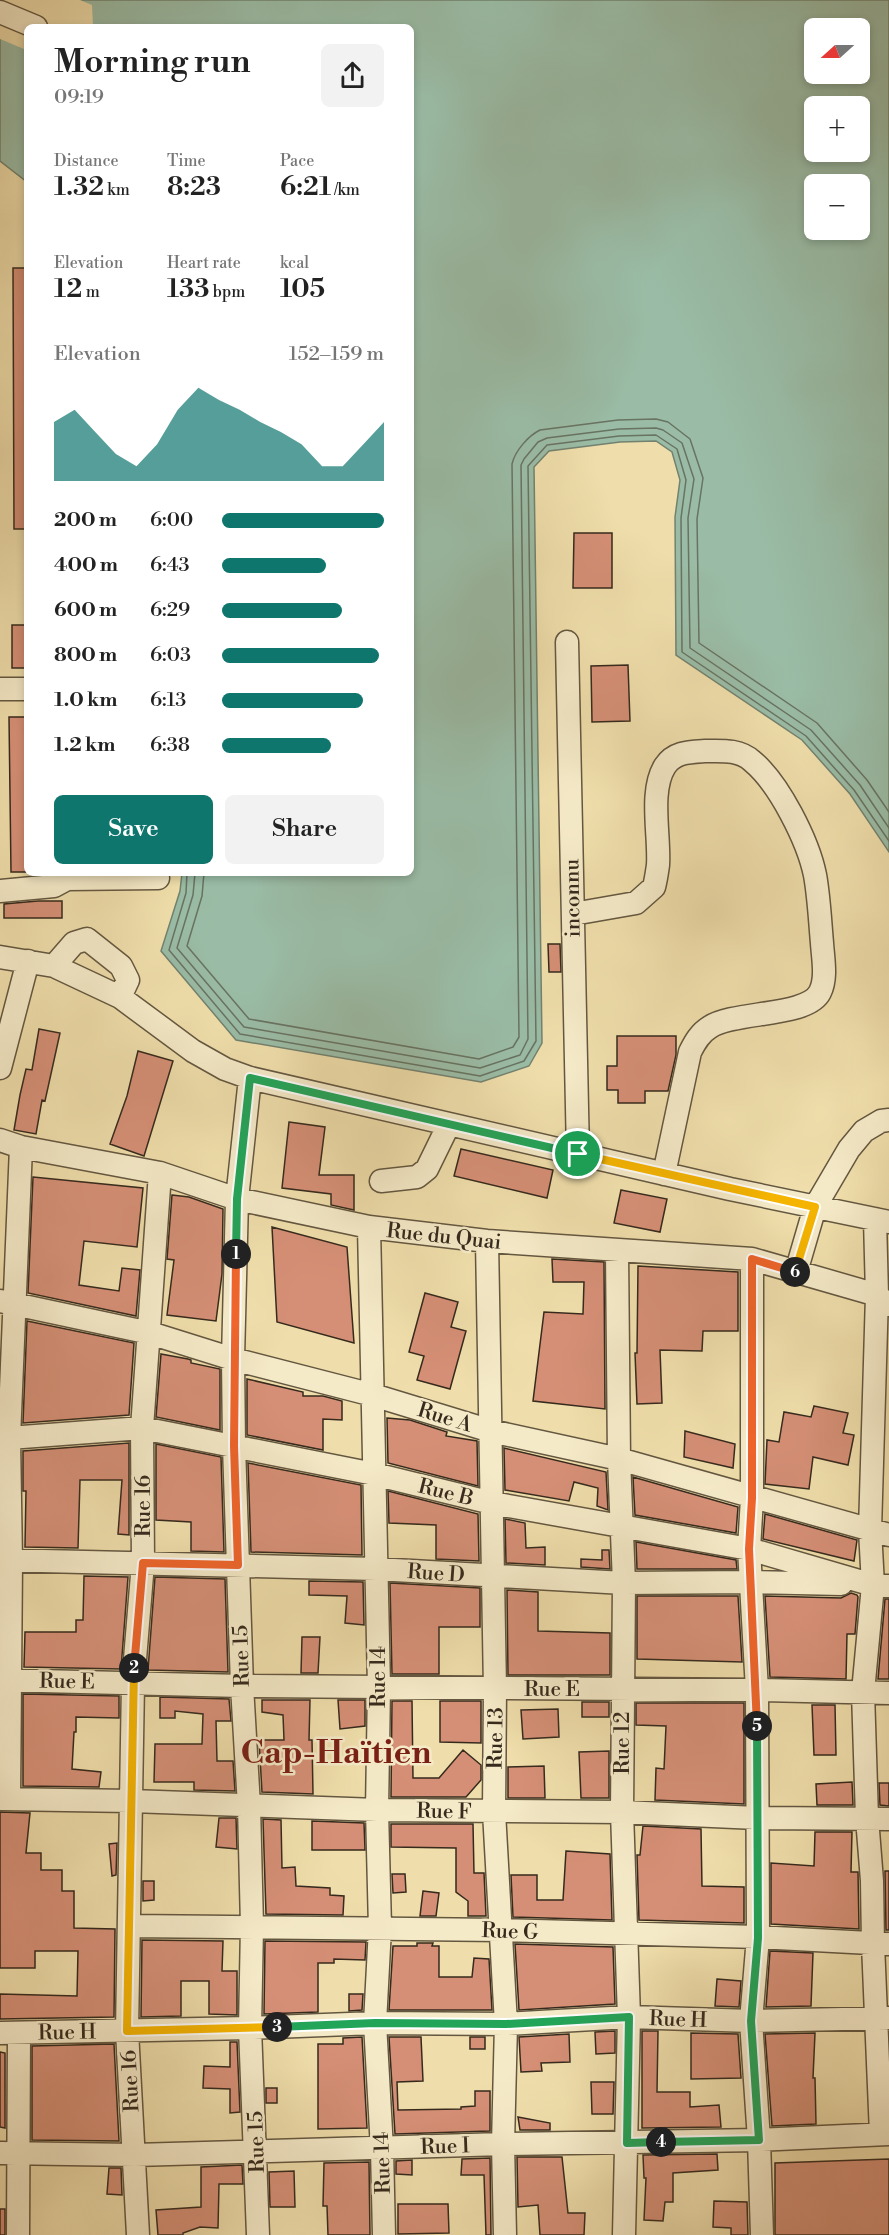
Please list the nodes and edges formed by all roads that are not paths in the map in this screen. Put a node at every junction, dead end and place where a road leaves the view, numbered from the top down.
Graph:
1 (0, 12) edge
2 (29, 24) edge
3 (567, 642) dead end
4 (0, 689) edge
5 (24, 689) edge
6 (67, 876) edge
7 (158, 882) edge
8 (0, 891) edge
9 (573, 914) junction
10 (0, 957) edge
11 (28, 961) junction
12 (54, 966) junction
13 (120, 997) junction
14 (0, 1068) edge
15 (250, 1078) junction
16 (889, 1120) edge
17 (449, 1124) junction
18 (10, 1144) edge
19 (578, 1154) junction
20 (160, 1173) junction
21 (664, 1174) junction
22 (381, 1181) dead end
23 (237, 1199) junction
24 (815, 1207) junction
25 (882, 1220) edge
26 (369, 1227) junction
27 (487, 1241) junction
28 (617, 1251) junction
29 (752, 1259) junction
30 (796, 1272) junction
31 (883, 1300) edge
32 (7, 1303) edge
33 (150, 1333) junction
34 (233, 1359) junction
35 (373, 1395) junction
36 (142, 1428) junction
37 (490, 1431) junction
38 (4, 1437) edge
39 (234, 1446) junction
40 (619, 1459) junction
41 (374, 1474) junction
42 (752, 1498) junction
43 (492, 1503) junction
44 (621, 1525) junction
45 (880, 1532) edge
46 (749, 1549) junction
47 (6, 1560) edge
48 (143, 1563) junction
49 (238, 1565) junction
50 (376, 1569) junction
51 (493, 1577) junction
52 (750, 1582) junction
53 (624, 1583) junction
54 (881, 1586) edge
55 (5, 1680) edge
56 (133, 1683) junction
57 (242, 1686) junction
58 (378, 1687) junction
59 (495, 1689) junction
60 (622, 1689) junction
61 (757, 1690) junction
62 (862, 1692) junction
63 (889, 1693) edge
64 (5, 1799) edge
65 (131, 1801) junction
66 (249, 1806) junction
67 (377, 1810) junction
68 (494, 1812) junction
69 (622, 1812) junction
70 (757, 1818) junction
71 (878, 1818) edge
72 (130, 1926) junction
73 (252, 1926) junction
74 (380, 1928) junction
75 (500, 1930) junction
76 (627, 1935) junction
77 (758, 1938) junction
78 (881, 1944) edge
79 (629, 2017) junction
80 (883, 2018) edge
81 (751, 2021) junction
82 (375, 2023) junction
83 (506, 2024) junction
84 (250, 2028) junction
85 (127, 2031) junction
86 (10, 2033) edge
87 (885, 2134) edge
88 (759, 2140) junction
89 (627, 2143) junction
90 (503, 2144) junction
91 (382, 2149) junction
92 (256, 2151) junction
93 (9, 2153) edge
94 (135, 2155) junction
95 (18, 2235) edge
96 (138, 2235) edge
97 (258, 2235) edge
98 (384, 2235) edge
99 (505, 2235) edge
100 (624, 2235) edge
101 (762, 2235) edge

1 - 2 street
3 - 9 street, inconnu
4 - 5 street
6 - 7 street
6 - 8 street
9 - 19 street, inconnu
9 - 21 street
10 - 11 street
11 - 12 street
11 - 14 street
12 - 13 street
12 - 13 street
13 - 15 street
15 - 17 street
15 - 23 street, Rue 15
16 - 24 street
17 - 19 street
17 - 22 street
18 - 20 street, Rue du Quai
18 - 32 street
19 - 21 street
20 - 23 street, Rue du Quai
20 - 33 street, Rue 16
21 - 24 street
23 - 26 street, Rue du Quai
23 - 34 street, Rue 15
24 - 25 street
24 - 30 street
25 - 31 street
26 - 27 street, Rue du Quai
26 - 35 street, Rue 14
27 - 28 street, Rue du Quai
27 - 37 street, Rue 13
28 - 29 street, Rue du Quai
28 - 40 street, Rue 12
29 - 30 street, Rue du Quai
29 - 42 street
30 - 31 street, Rue du Quai
31 - 45 street
32 - 33 street, Rue A
32 - 38 street
33 - 34 street, Rue A
33 - 36 street, Rue 16
34 - 35 street, Rue A
34 - 39 street, Rue 15
35 - 37 street, Rue A
35 - 41 street, Rue 14
36 - 38 street, Rue B
36 - 39 street, Rue B
36 - 48 street, Rue 16
37 - 40 street, Rue A
37 - 43 street, Rue 13
38 - 47 street
39 - 41 street, Rue B
39 - 49 street, Rue 15
40 - 42 street, Rue A
40 - 44 street, Rue 12
41 - 43 street, Rue B
41 - 50 street, Rue 14
42 - 45 street, Rue A
42 - 46 street
43 - 44 street, Rue B
43 - 51 street, Rue 13
44 - 46 street, Rue B
44 - 53 street, Rue 12
45 - 54 street
46 - 52 street
46 - 54 street, Rue B
47 - 48 street, Rue D
47 - 55 street
48 - 49 street, Rue D
48 - 56 street, Rue 16
49 - 50 street, Rue D
49 - 57 street, Rue 15
50 - 51 street, Rue D
50 - 58 street, Rue 14
51 - 53 street, Rue D
51 - 59 street, Rue 13
52 - 53 street, Rue D
52 - 54 street, Rue D
52 - 61 street
53 - 60 street, Rue 12
54 - 62 street
55 - 56 street, Rue E
55 - 64 street
56 - 57 street, Rue E
56 - 65 street, Rue 16
57 - 58 street, Rue E
57 - 66 street, Rue 15
58 - 59 street, Rue E
58 - 67 street, Rue 14
59 - 60 street, Rue E
59 - 68 street, Rue 13
60 - 61 street, Rue E
60 - 69 street, Rue 12
61 - 62 street, Rue E
61 - 70 street
62 - 63 street, Rue E
62 - 71 street
64 - 65 street, Rue F
65 - 66 street, Rue F
65 - 72 street, Rue 16
66 - 67 street, Rue F
66 - 73 street, Rue 15
67 - 68 street, Rue F
67 - 74 street, Rue 14
68 - 69 street, Rue F
68 - 75 street, Rue 13
69 - 70 street, Rue F
69 - 76 street, Rue 12
70 - 71 street, Rue F
70 - 77 street
71 - 78 street
72 - 73 street, Rue G
72 - 85 street, Rue 16
73 - 74 street, Rue G
73 - 84 street, Rue 15
74 - 75 street, Rue G
74 - 82 street, Rue 14
75 - 76 street, Rue G
75 - 83 street, Rue 13
76 - 77 street, Rue G
76 - 79 street, Rue 12
77 - 78 street, Rue G
77 - 81 street
78 - 80 street
79 - 81 street, Rue H
79 - 83 street, Rue H
79 - 89 street, Rue 12
80 - 81 street, Rue H
80 - 87 street
81 - 88 street
82 - 83 street, Rue H
82 - 84 street, Rue H
82 - 91 street, Rue 14
83 - 90 street, Rue 13
84 - 85 street, Rue H
84 - 92 street, Rue 15
85 - 86 street, Rue H
85 - 94 street, Rue 16
86 - 93 street
87 - 88 street, Rue I
88 - 89 street, Rue I
88 - 101 street
89 - 90 street, Rue I
89 - 100 street, Rue 12
90 - 91 street, Rue I
90 - 99 street, Rue 13
91 - 92 street, Rue I
91 - 98 street, Rue 14
92 - 94 street, Rue I
92 - 97 street, Rue 15
93 - 94 street, Rue I
93 - 95 street
94 - 96 street, Rue 16

